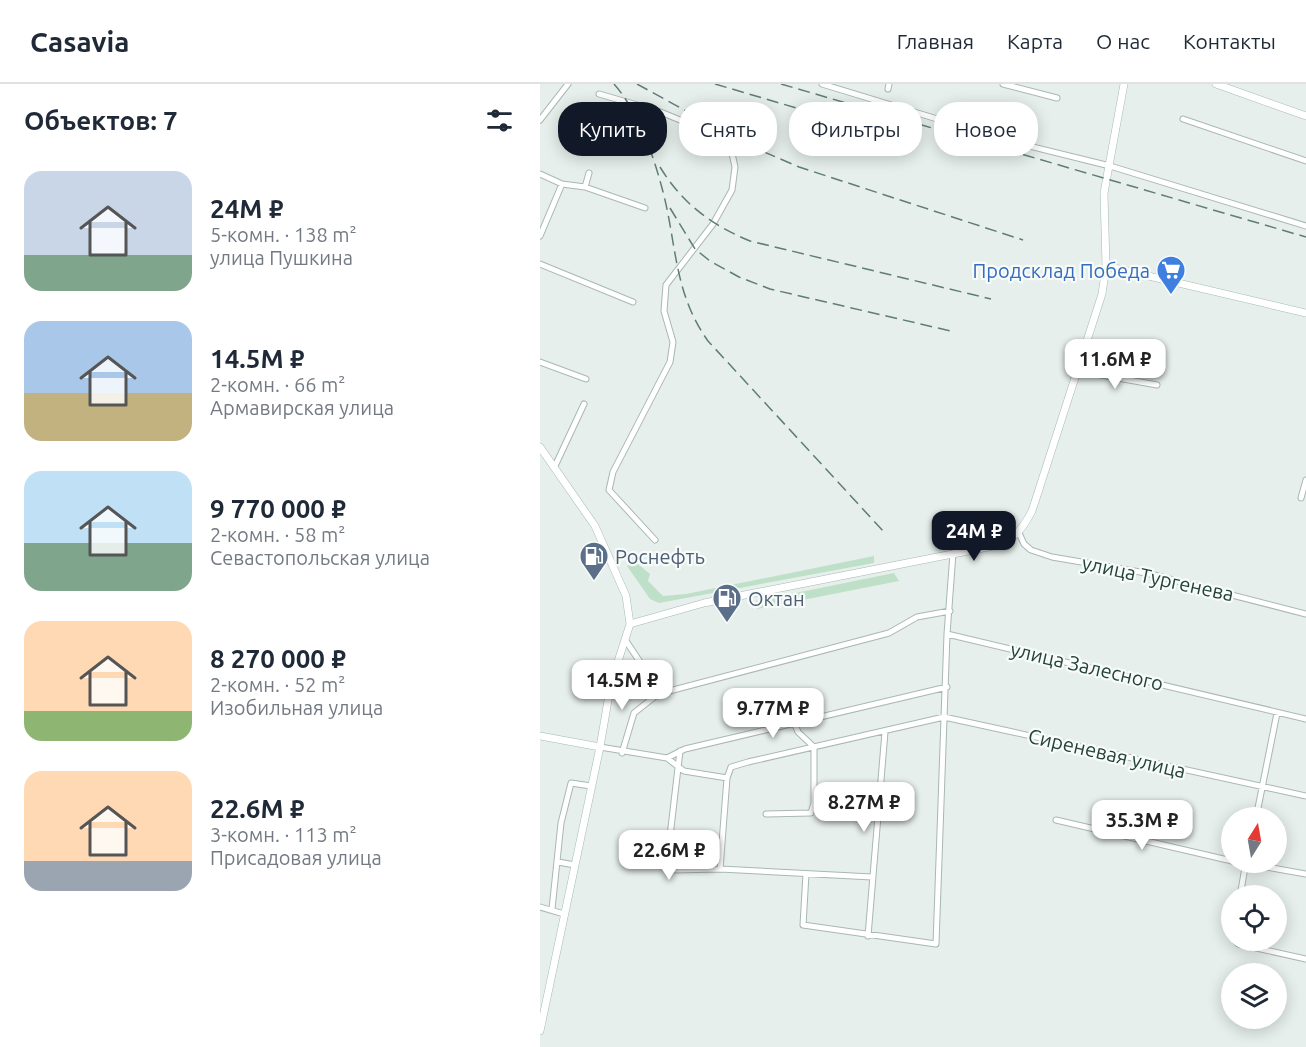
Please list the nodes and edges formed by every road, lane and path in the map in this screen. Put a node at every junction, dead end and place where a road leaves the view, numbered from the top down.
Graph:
1 (568, 84) edge
2 (822, 84) edge
3 (1003, 84) edge
4 (1124, 84) edge
5 (1221, 85) edge
6 (599, 94) dead end
7 (1057, 98) dead end
8 (1306, 116) edge
9 (1183, 119) dead end
10 (540, 120) edge
11 (1306, 161) edge
12 (1110, 166) junction
13 (589, 173) dead end
14 (540, 174) edge
15 (562, 184) junction
16 (585, 187) junction
17 (645, 208) dead end
18 (1306, 226) edge
19 (540, 236) edge
20 (540, 264) edge
21 (1106, 266) junction
22 (633, 302) dead end
23 (1306, 313) edge
24 (540, 362) edge
25 (1079, 371) junction
26 (586, 379) dead end
27 (1157, 385) dead end
28 (584, 404) dead end
29 (540, 447) edge
30 (555, 466) junction
31 (1306, 480) edge
32 (1301, 498) dead end
33 (1019, 533) junction
34 (655, 540) dead end
35 (953, 553) junction
36 (950, 610) junction
37 (1306, 614) edge
38 (630, 624) junction
39 (947, 634) junction
40 (626, 641) junction
41 (947, 687) junction
42 (658, 694) junction
43 (1277, 713) junction
44 (944, 717) junction
45 (1306, 719) edge
46 (794, 722) junction
47 (885, 732) junction
48 (540, 736) edge
49 (600, 747) junction
50 (814, 747) junction
51 (680, 751) junction
52 (622, 753) junction
53 (667, 758) junction
54 (678, 769) junction
55 (727, 778) junction
56 (591, 786) junction
57 (1262, 788) junction
58 (1306, 796) edge
59 (1258, 807) edge
60 (766, 814) dead end
61 (1056, 820) dead end
62 (1221, 858) edge
63 (558, 862) junction
64 (575, 865) junction
65 (720, 869) junction
66 (1287, 871) edge
67 (806, 874) junction
68 (1306, 874) edge
69 (872, 877) junction
70 (540, 908) edge
71 (552, 909) junction
72 (564, 914) junction
73 (868, 936) junction
74 (1270, 951) edge
75 (1306, 959) edge
76 (540, 1031) edge

1 - 10 street
2 - 12 street
3 - 7 street
4 - 12 main road
5 - 8 main road
6 - 34 street
9 - 11 street
12 - 18 street
12 - 21 main road
13 - 16 street
14 - 15 street
15 - 16 street
15 - 19 street
16 - 17 street
20 - 22 street
21 - 23 main road
21 - 25 main road
24 - 26 street
25 - 27 street
25 - 33 main road
28 - 30 street
29 - 30 main road
30 - 38 main road
31 - 32 street
33 - 35 main road
33 - 37 street, улица Тургенева
35 - 36 street
35 - 38 main road
36 - 39 street
36 - 42 street
38 - 40 main road
39 - 41 street
39 - 43 street, улица Залесного
40 - 42 street
40 - 49 main road
41 - 44 street
41 - 46 street
42 - 52 street
43 - 45 street, улица Залесного
43 - 57 street
44 - 47 street
44 - 57 street, Сиреневая улица
44 - 73 street
46 - 50 street
46 - 51 street
47 - 50 street
47 - 69 street
48 - 49 main road
49 - 52 street
49 - 56 main road
50 - 55 street
50 - 60 street
51 - 53 street
51 - 54 street
52 - 53 street
53 - 54 street
54 - 55 street
54 - 65 street
55 - 65 street
56 - 63 street
56 - 64 main road
57 - 58 street, Сиреневая улица
57 - 59 street
61 - 62 street
63 - 64 street
63 - 71 street
64 - 72 main road
65 - 67 street
66 - 68 street
67 - 69 street
67 - 73 street
69 - 73 street
70 - 71 street
71 - 72 street
72 - 76 main road
74 - 75 street

